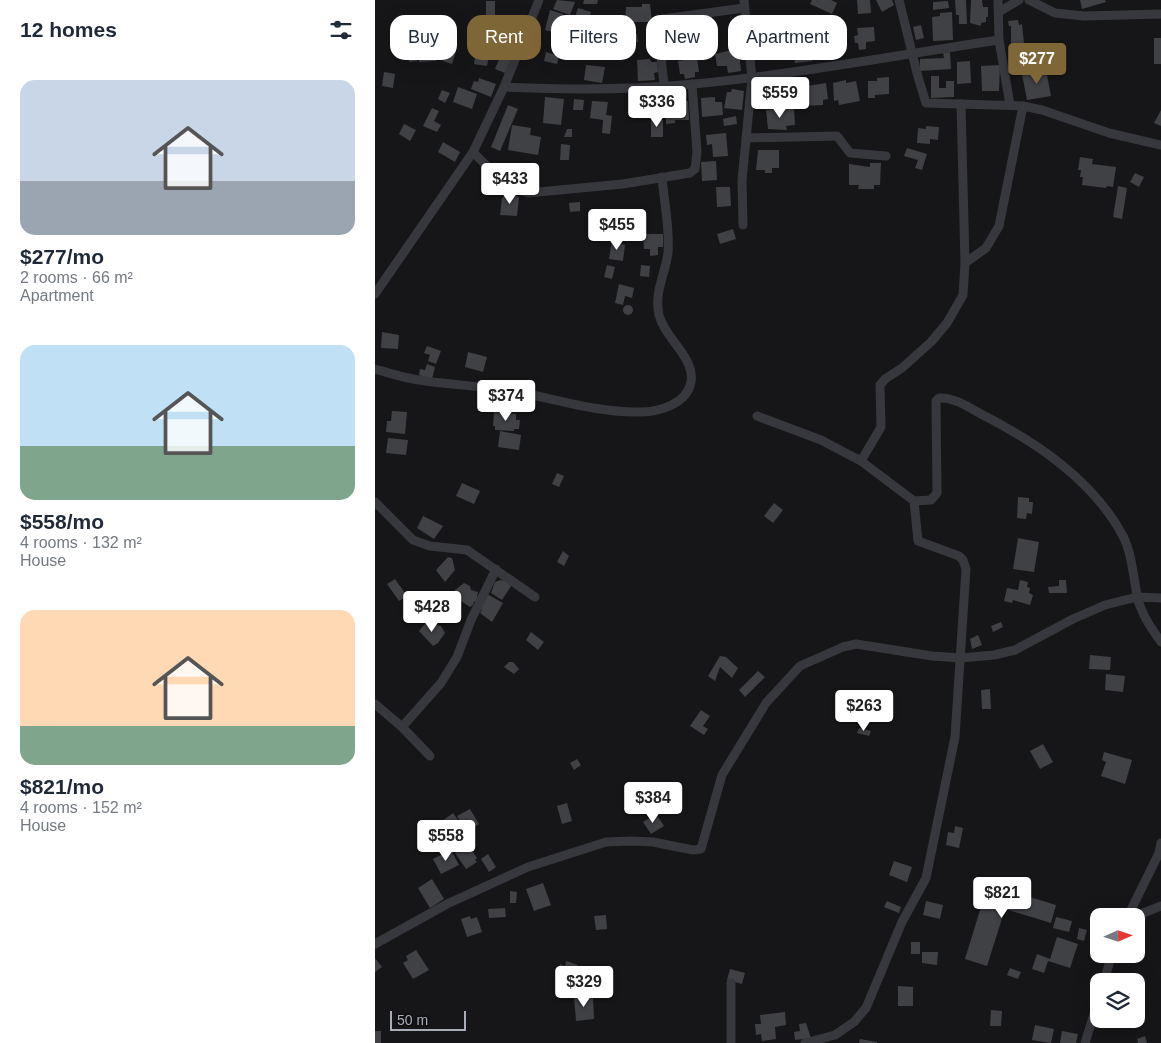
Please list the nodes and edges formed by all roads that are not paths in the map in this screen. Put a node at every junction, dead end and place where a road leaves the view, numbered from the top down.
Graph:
1 (539, 0) edge
2 (899, 0) edge
3 (998, 0) edge
4 (1019, 0) edge
5 (1029, 0) edge
6 (744, 4) edge
7 (999, 12) junction
8 (1161, 14) edge
9 (999, 40) junction
10 (912, 53) junction
11 (753, 78) junction
12 (692, 84) junction
13 (663, 85) junction
14 (504, 87) junction
15 (961, 104) junction
16 (1009, 105) junction
17 (1023, 106) junction
18 (746, 138) junction
19 (1161, 145) edge
20 (473, 152) junction
21 (886, 156) dead end
22 (662, 177) junction
23 (743, 225) dead end
24 (965, 263) junction
25 (375, 294) edge
26 (375, 369) edge
27 (757, 416) dead end
28 (861, 461) junction
29 (914, 501) junction
30 (375, 502) edge
31 (496, 569) junction
32 (535, 597) dead end
33 (1137, 597) junction
34 (1161, 598) edge
35 (1161, 642) edge
36 (961, 658) junction
37 (375, 704) edge
38 (402, 727) junction
39 (430, 756) dead end
40 (1161, 843) edge
41 (1161, 906) edge
42 (1132, 908) edge
43 (1145, 912) edge
44 (375, 944) edge
45 (731, 983) dead end
46 (1090, 1027) edge
47 (731, 1043) edge
48 (805, 1043) edge
49 (1085, 1043) edge

1 - 14 street
2 - 10 street
3 - 7 street
4 - 7 street
5 - 8 street
6 - 11 street
6 - 13 street
7 - 9 street
9 - 10 street
9 - 16 street
10 - 11 street
10 - 15 street
11 - 12 street
11 - 18 street
12 - 13 street
12 - 22 street
13 - 14 street
14 - 20 street
15 - 16 street
15 - 24 street
16 - 17 street
17 - 19 street
17 - 24 street
18 - 21 street
18 - 23 street
20 - 22 street
20 - 25 street
22 - 26 street
24 - 28 street
27 - 28 street
28 - 29 street
29 - 33 street
29 - 36 street
30 - 31 street
31 - 32 street
31 - 38 street
33 - 34 street
33 - 35 street
33 - 36 street
36 - 44 street
36 - 48 street
37 - 38 street
38 - 39 street
40 - 42 street
41 - 43 street
45 - 47 street
46 - 49 street

